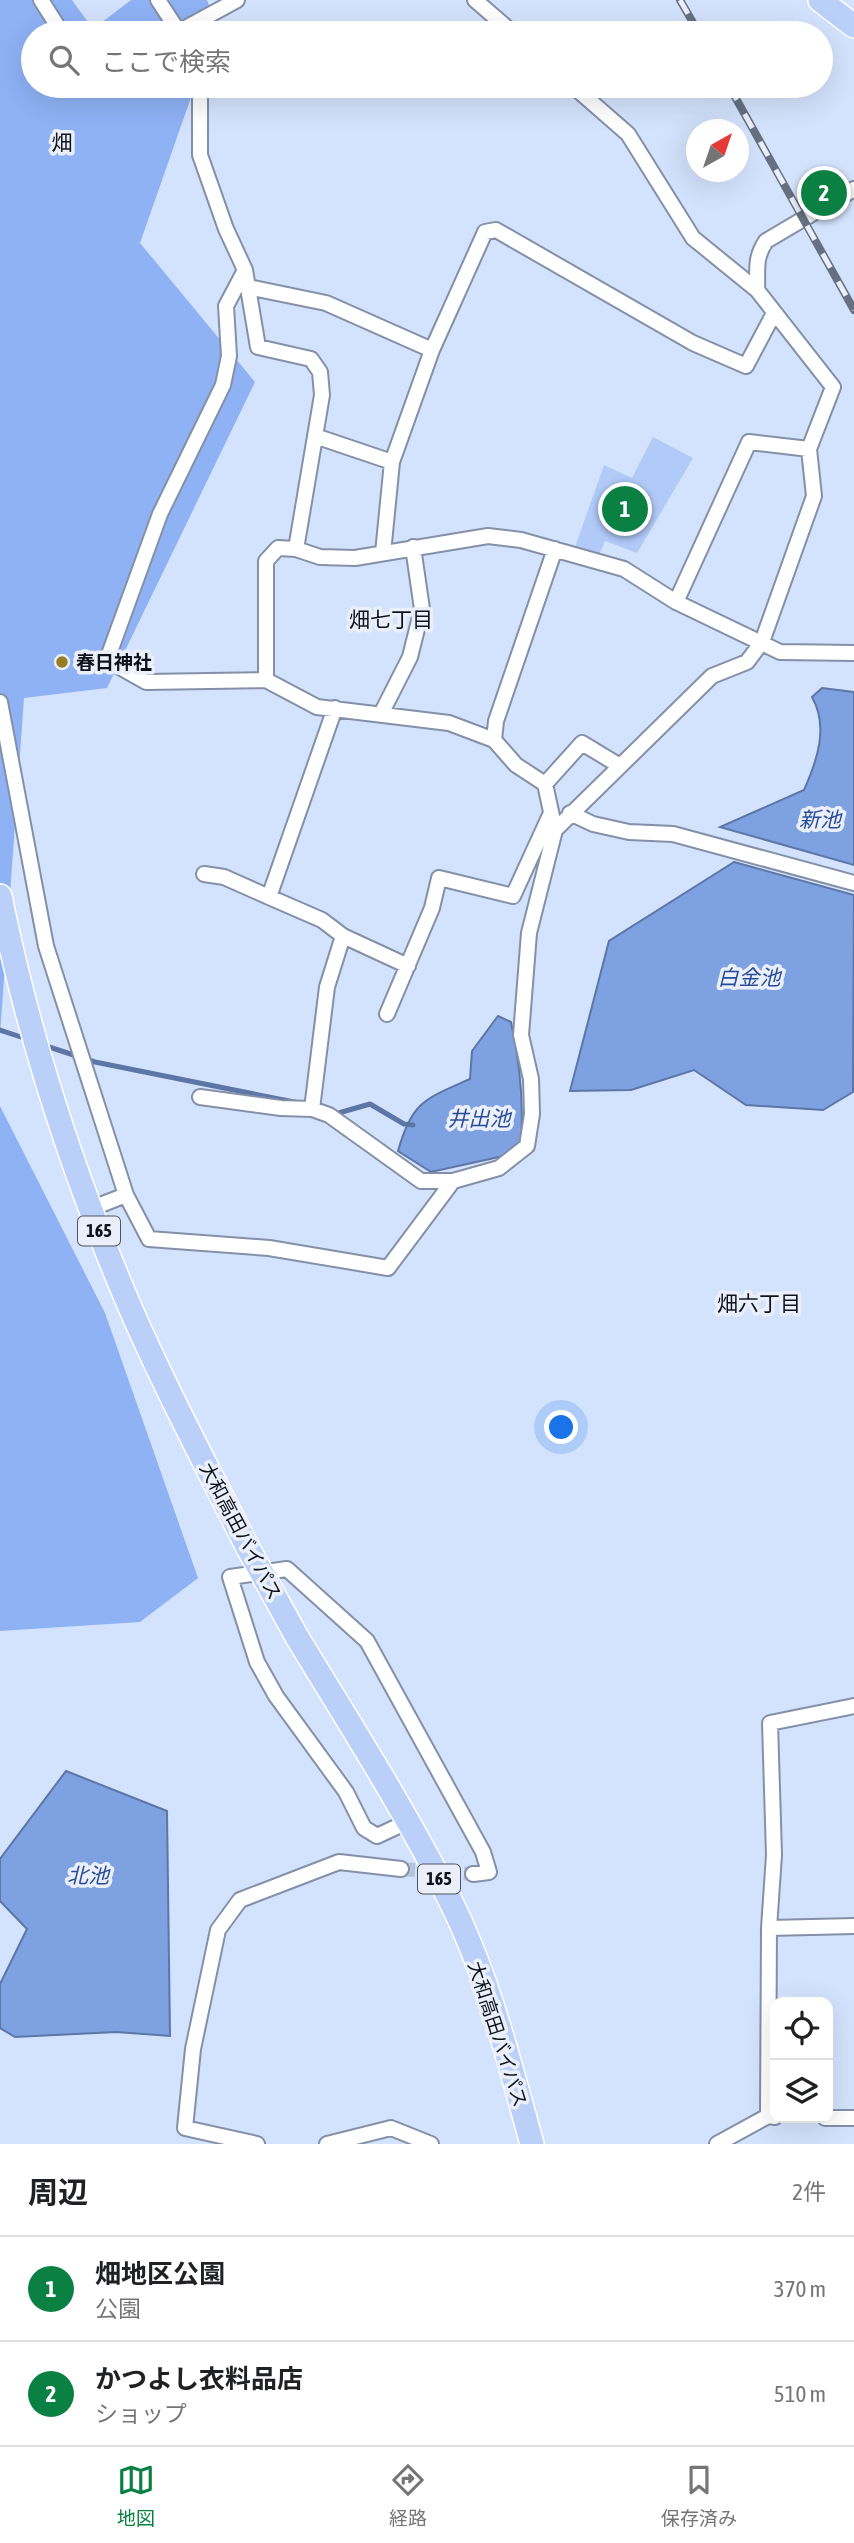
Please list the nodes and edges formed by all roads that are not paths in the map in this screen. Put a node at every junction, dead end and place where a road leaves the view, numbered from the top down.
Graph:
1 (41, 0) edge
2 (158, 0) edge
3 (237, 0) edge
4 (475, 0) edge
5 (824, 1) edge
6 (54, 21) edge
7 (173, 21) edge
8 (197, 21) edge
9 (499, 21) edge
10 (854, 26) edge
11 (200, 98) edge
12 (587, 98) edge
13 (854, 189) edge
14 (246, 270) junction
15 (248, 287) junction
16 (757, 290) junction
17 (774, 313) junction
18 (432, 350) junction
19 (315, 436) junction
20 (809, 449) junction
21 (392, 462) junction
22 (413, 547) junction
23 (555, 548) junction
24 (296, 549) junction
25 (383, 553) junction
26 (676, 602) junction
27 (762, 642) junction
28 (854, 653) edge
29 (266, 680) junction
30 (0, 702) edge
31 (335, 708) junction
32 (381, 715) junction
33 (494, 740) junction
34 (620, 766) junction
35 (545, 784) junction
36 (551, 813) junction
37 (570, 813) junction
38 (555, 831) junction
39 (204, 874) dead end
40 (854, 883) edge
41 (0, 896) edge
42 (269, 897) junction
43 (343, 936) junction
44 (408, 966) junction
45 (387, 1014) dead end
46 (200, 1097) dead end
47 (312, 1108) junction
48 (453, 1181) junction
49 (126, 1195) junction
50 (90, 1209) junction
51 (854, 1706) edge
52 (407, 1822) junction
53 (401, 1869) tunnel mouth
54 (473, 1874) dead end
55 (854, 1926) edge
56 (769, 1928) junction
57 (771, 2060) edge
58 (770, 2118) edge
59 (833, 2118) edge
60 (854, 2119) edge
61 (202, 2138) edge
62 (257, 2144) edge
63 (327, 2144) edge
64 (431, 2144) edge
65 (531, 2144) edge
66 (717, 2144) edge

1 - 6 street
2 - 7 street
3 - 8 street
4 - 9 street
5 - 10 highway
11 - 14 street
12 - 16 street
13 - 16 street
14 - 15 street
14 - 29 street
15 - 18 street
15 - 19 street
16 - 17 street
17 - 18 street
17 - 20 street
18 - 21 street
19 - 21 street
19 - 24 street
20 - 26 street
20 - 27 street
21 - 25 street
22 - 23 street
22 - 25 street
22 - 32 street
23 - 26 street
23 - 33 street
24 - 25 street
24 - 29 street
26 - 27 street
27 - 28 street
27 - 34 street
29 - 31 street
30 - 49 street
31 - 32 street
31 - 42 street
32 - 33 street
33 - 35 street
34 - 35 street
34 - 37 street
35 - 36 street
36 - 38 street
36 - 44 street
37 - 38 street
37 - 40 street
38 - 48 street
39 - 42 street
41 - 50 highway, 大和高田バイパス / 165
42 - 43 street
43 - 44 street
43 - 47 street
44 - 45 street
46 - 47 street
47 - 48 street
48 - 49 street
49 - 50 street
50 - 52 highway, 大和高田バイパス / 165, bridge
51 - 56 street
52 - 54 street
52 - 65 highway, 大和高田バイパス / 165
53 - 61 street
55 - 56 street
56 - 57 street
58 - 66 street
59 - 60 street
61 - 62 street
63 - 64 street

